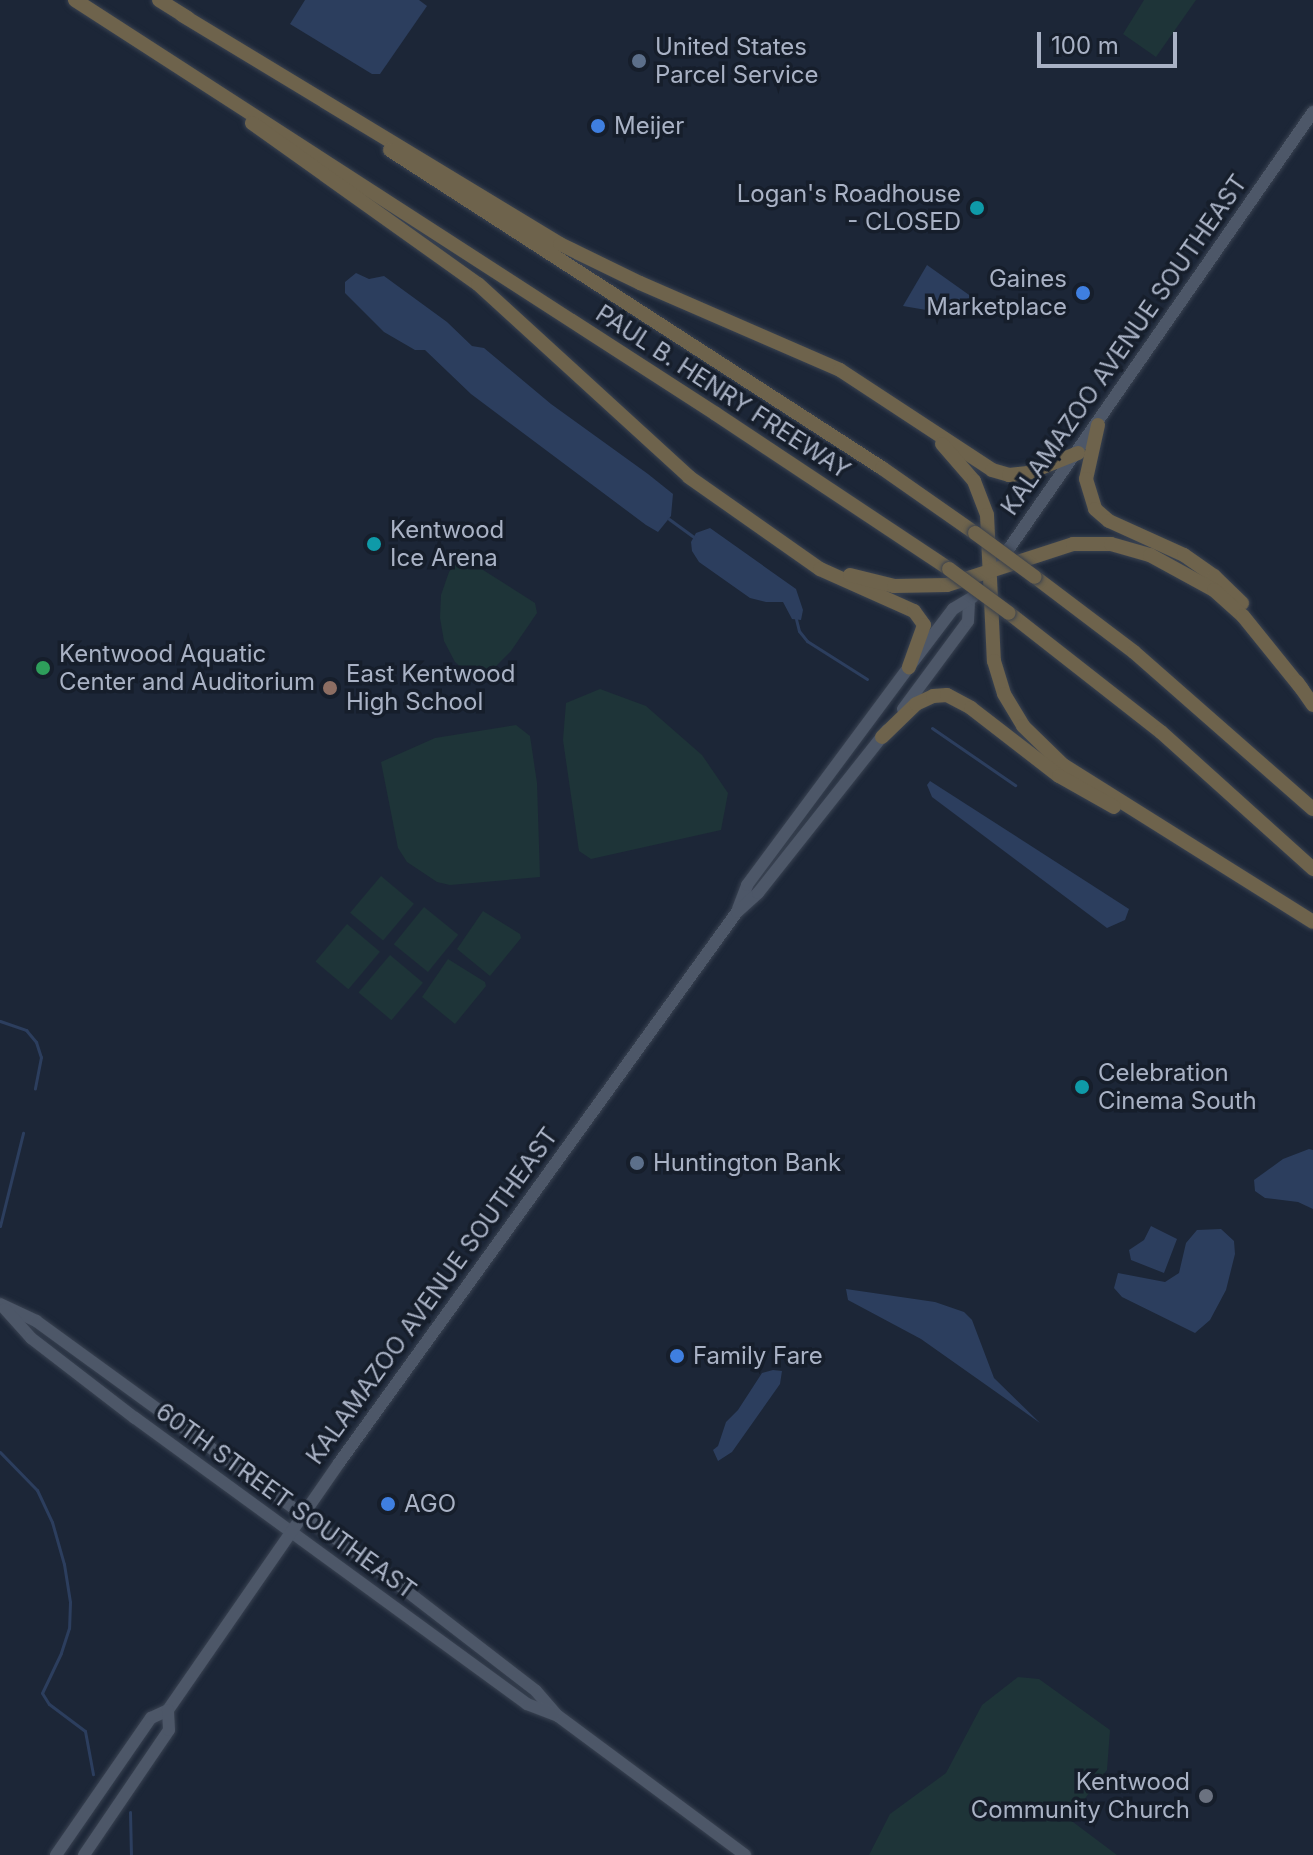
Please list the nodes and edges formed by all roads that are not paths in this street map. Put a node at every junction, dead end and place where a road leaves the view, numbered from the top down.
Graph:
1 (75, 0) edge
2 (159, 0) edge
3 (182, 15) junction
4 (153, 48) junction
5 (1313, 112) edge
6 (896, 405) junction
7 (1098, 425) junction
8 (1078, 453) junction
9 (771, 535) junction
10 (990, 574) junction
11 (969, 602) junction
12 (909, 667) junction
13 (1302, 689) junction
14 (1313, 705) edge
15 (882, 737) junction
16 (1313, 809) edge
17 (1190, 845) junction
18 (1313, 869) edge
19 (737, 912) junction
20 (1313, 922) edge
21 (0, 1304) edge
22 (144, 1425) junction
23 (185, 1428) junction
24 (303, 1514) junction
25 (291, 1532) junction
26 (445, 1619) junction
27 (418, 1624) junction
28 (168, 1710) junction
29 (558, 1716) junction
30 (131, 1747) junction
31 (140, 1772) junction
32 (71, 1834) junction
33 (56, 1855) edge
34 (64, 1855) edge
35 (84, 1855) edge
36 (745, 1855) edge

1 - 4 highway, PAUL B. HENRY FREEWAY
2 - 3 highway, PAUL B. HENRY FREEWAY
3 - 6 highway
3 - 16 highway, PAUL B. HENRY FREEWAY, bridge
4 - 9 highway
4 - 18 highway, PAUL B. HENRY FREEWAY, bridge
5 - 7 main road, KALAMAZOO AVENUE SOUTHEAST
6 - 8 highway
6 - 10 highway
7 - 8 main road, KALAMAZOO AVENUE SOUTHEAST
7 - 13 highway
8 - 10 main road, KALAMAZOO AVENUE SOUTHEAST
9 - 10 highway
9 - 12 highway
10 - 11 main road, KALAMAZOO AVENUE SOUTHEAST
10 - 13 highway
10 - 17 highway
11 - 12 main road, KALAMAZOO AVENUE SOUTHEAST
11 - 15 main road, KALAMAZOO AVENUE SOUTHEAST
12 - 19 main road, KALAMAZOO AVENUE SOUTHEAST
13 - 14 highway
15 - 17 highway
15 - 19 main road, KALAMAZOO AVENUE SOUTHEAST
17 - 20 highway
19 - 24 main road, KALAMAZOO AVENUE SOUTHEAST
21 - 22 main road, 60TH STREET SOUTHEAST
21 - 23 main road, 60TH STREET SOUTHEAST
22 - 23 main road
22 - 25 main road, 60TH STREET SOUTHEAST
23 - 24 main road, 60TH STREET SOUTHEAST
24 - 25 main road, KALAMAZOO AVENUE SOUTHEAST
24 - 26 main road, 60TH STREET SOUTHEAST
25 - 27 main road, 60TH STREET SOUTHEAST
25 - 28 main road, KALAMAZOO AVENUE SOUTHEAST
26 - 27 main road
26 - 29 main road, 60TH STREET SOUTHEAST
27 - 29 main road, 60TH STREET SOUTHEAST
28 - 30 main road, KALAMAZOO AVENUE SOUTHEAST
28 - 31 main road, KALAMAZOO AVENUE SOUTHEAST
29 - 36 main road, 60TH STREET SOUTHEAST
30 - 31 main road
30 - 32 main road, KALAMAZOO AVENUE SOUTHEAST
31 - 35 main road, KALAMAZOO AVENUE SOUTHEAST
32 - 33 main road, KALAMAZOO AVENUE SOUTHEAST
32 - 34 main road

